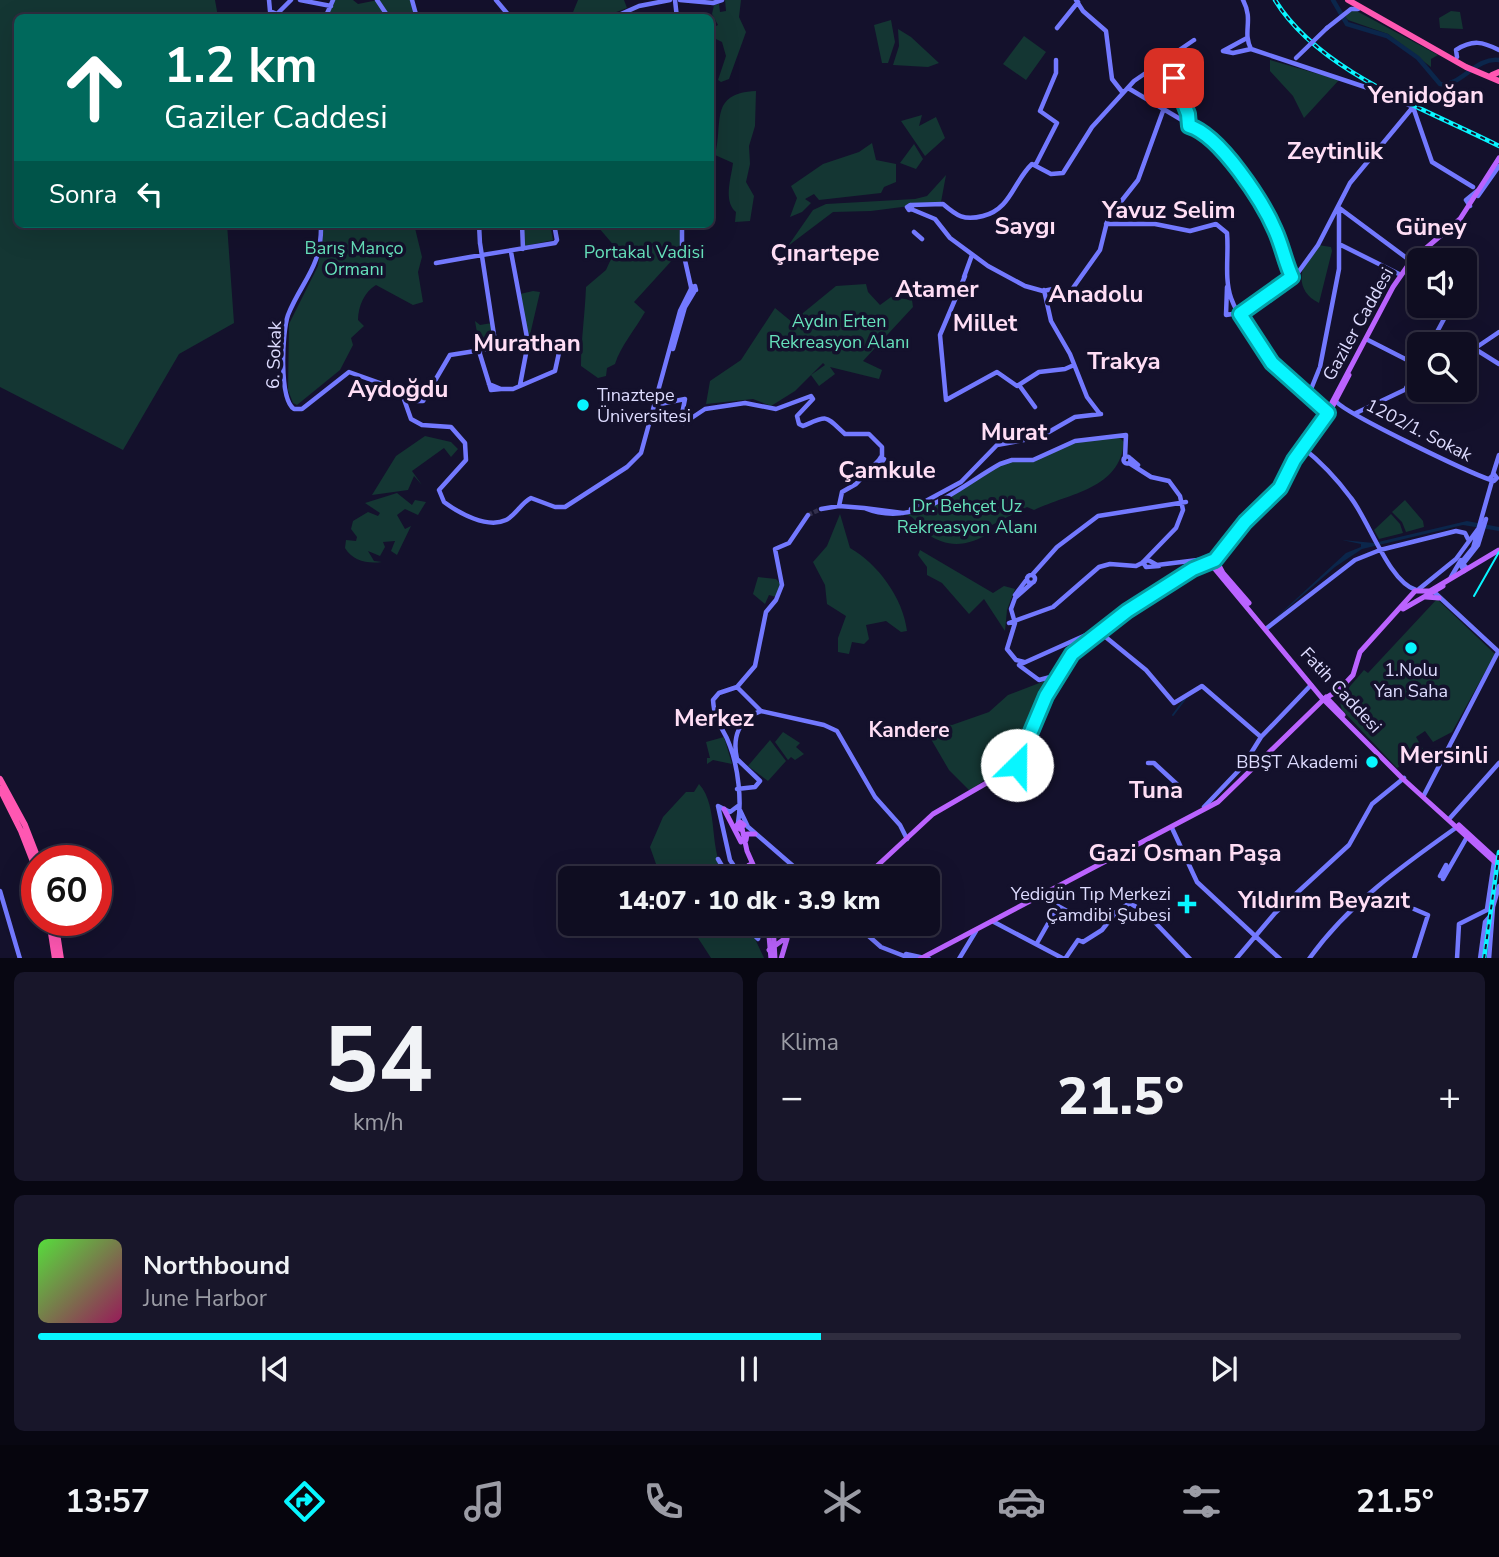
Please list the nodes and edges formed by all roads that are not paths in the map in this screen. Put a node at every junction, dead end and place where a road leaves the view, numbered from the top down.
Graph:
1 (269, 0) edge
2 (291, 0) edge
3 (300, 0) edge
4 (495, 0) edge
5 (672, 0) edge
6 (680, 0) edge
7 (722, 0) edge
8 (1243, 0) edge
9 (1077, 1) edge
10 (1349, 1) edge
11 (330, 5) edge
12 (285, 6) junction
13 (1358, 9) junction
14 (1346, 13) junction
15 (507, 14) edge
16 (625, 14) edge
17 (1057, 28) dead end
18 (1247, 38) junction
19 (1194, 40) dead end
20 (1251, 48) junction
21 (1499, 50) edge
22 (1457, 57) junction
23 (1056, 60) dead end
24 (1161, 61) junction
25 (1296, 61) junction
26 (1471, 68) junction
27 (1498, 77) edge
28 (1128, 88) junction
29 (1123, 93) junction
30 (1413, 107) junction
31 (1163, 111) junction
32 (1189, 126) junction
33 (1498, 159) edge
34 (1036, 164) junction
35 (1476, 191) junction
36 (1469, 206) junction
37 (1339, 207) junction
38 (1105, 224) junction
39 (321, 228) edge
40 (479, 228) edge
41 (522, 228) edge
42 (553, 228) edge
43 (554, 228) edge
44 (682, 228) edge
45 (914, 232) dead end
46 (922, 239) dead end
47 (480, 244) junction
48 (545, 244) junction
49 (1339, 245) junction
50 (1428, 248) edge
51 (1432, 248) edge
52 (523, 249) junction
53 (511, 252) junction
54 (482, 255) junction
55 (972, 255) junction
56 (471, 257) junction
57 (1407, 258) edge
58 (436, 263) dead end
59 (1407, 268) edge
60 (1401, 276) junction
61 (1292, 277) junction
62 (1228, 283) junction
63 (1043, 290) junction
64 (1240, 314) junction
65 (1499, 332) edge
66 (1369, 340) junction
67 (528, 343) junction
68 (496, 348) junction
69 (1477, 348) edge
70 (1477, 350) edge
71 (479, 351) junction
72 (1407, 360) edge
73 (1272, 363) junction
74 (1499, 363) edge
75 (1074, 365) junction
76 (1018, 385) junction
77 (520, 386) junction
78 (399, 388) junction
79 (1313, 388) junction
80 (1407, 388) edge
81 (1302, 389) junction
82 (1309, 394) junction
83 (1334, 402) junction
84 (657, 405) junction
85 (1035, 407) dead end
86 (1327, 411) junction
87 (1356, 413) junction
88 (1118, 437) junction
89 (1126, 440) junction
90 (1302, 448) junction
91 (1499, 455) edge
92 (470, 457) dead end
93 (463, 464) junction
94 (1499, 469) edge
95 (1329, 475) junction
96 (1493, 478) junction
97 (1339, 481) junction
98 (596, 488) junction
99 (1185, 504) junction
100 (839, 506) junction
101 (821, 509) tunnel mouth
102 (905, 512) junction
103 (808, 515) tunnel mouth
104 (1482, 526) junction
105 (1468, 541) junction
106 (1379, 547) junction
107 (1475, 548) junction
108 (1499, 552) edge
109 (1464, 558) junction
110 (1213, 562) junction
111 (1147, 564) junction
112 (1181, 566) junction
113 (1192, 569) junction
114 (1466, 570) junction
115 (1180, 575) junction
116 (1033, 579) junction
117 (1448, 580) junction
118 (1419, 593) junction
119 (1436, 594) junction
120 (1011, 623) junction
121 (1101, 629) junction
122 (1266, 629) junction
123 (1087, 636) junction
124 (1072, 654) junction
125 (1498, 654) edge
126 (1019, 665) junction
127 (1491, 667) junction
128 (1499, 670) edge
129 (1058, 675) junction
130 (1311, 685) junction
131 (737, 687) junction
132 (1342, 691) junction
133 (1327, 700) junction
134 (761, 711) junction
135 (1342, 713) junction
136 (1261, 737) junction
137 (1148, 763) dead end
138 (1499, 763) edge
139 (0, 779) edge
140 (1404, 779) junction
141 (1181, 788) dead end
142 (0, 789) edge
143 (737, 789) junction
144 (1424, 795) junction
145 (738, 806) junction
146 (1204, 808) junction
147 (727, 812) junction
148 (1450, 818) junction
149 (1456, 825) junction
150 (1471, 825) dead end
151 (742, 826) junction
152 (1172, 828) junction
153 (755, 834) junction
154 (1466, 834) junction
155 (907, 839) junction
156 (26, 845) edge
157 (33, 845) edge
158 (718, 859) dead end
159 (1497, 863) edge
160 (722, 866) edge
161 (734, 866) edge
162 (752, 866) edge
163 (753, 866) edge
164 (754, 866) edge
165 (793, 866) edge
166 (877, 866) edge
167 (1441, 877) dead end
168 (1499, 886) edge
169 (0, 891) edge
170 (1414, 909) dead end
171 (1487, 909) junction
172 (1491, 917) junction
173 (1111, 919) junction
174 (993, 922) junction
175 (976, 931) junction
176 (52, 936) edge
177 (58, 936) edge
178 (793, 936) edge
179 (869, 936) edge
180 (1255, 937) junction
181 (1037, 943) junction
182 (777, 950) edge
183 (20, 958) edge
184 (55, 958) edge
185 (61, 958) edge
186 (920, 958) edge
187 (959, 958) edge
188 (1064, 958) edge
189 (1190, 958) edge
190 (1236, 958) edge
191 (1280, 958) edge
192 (1309, 958) edge
193 (1414, 958) edge
194 (1457, 958) edge
195 (1480, 958) edge
196 (1489, 958) edge

1 - 12 street
2 - 12 street
3 - 11 street
3 - 12 street
4 - 15 street
5 - 16 street
6 - 7 street
8 - 18 street
9 - 17 street
9 - 29 street
10 - 13 street
10 - 14 street
10 - 22 highway
10 - 26 highway
13 - 14 street
13 - 26 street
14 - 25 street, bridge
18 - 20 street
18 - 20 street
19 - 24 street
20 - 25 street
21 - 22 street
22 - 26 highway
23 - 34 street
24 - 28 street
24 - 32 street
25 - 30 street
26 - 27 highway
28 - 29 street
28 - 31 street
29 - 34 street
30 - 35 street
30 - 37 street
31 - 32 street
31 - 38 street
32 - 61 street
33 - 35 main road, Gaziler Caddesi
34 - 55 street
35 - 36 main road, Gaziler Caddesi
35 - 36 street
36 - 50 main road, Gaziler Caddesi
36 - 51 main road, Gaziler Caddesi
37 - 49 street
37 - 57 street
37 - 61 street
38 - 62 street
38 - 63 street
39 - 78 street, 6. Sokak
40 - 47 street
41 - 52 street
42 - 48 street
43 - 48 street
44 - 84 street
45 - 46 street
47 - 54 street
47 - 56 street
48 - 52 street
49 - 60 street
49 - 79 street
52 - 53 street
53 - 54 street
53 - 67 street
54 - 56 street
54 - 68 street
55 - 63 street
55 - 76 street
56 - 58 street
59 - 60 main road, Gaziler Caddesi
60 - 66 main road, Gaziler Caddesi
60 - 66 main road, Gaziler Caddesi
61 - 64 street
62 - 64 street
62 - 64 street
63 - 75 street
64 - 73 street
65 - 69 street
66 - 72 street
66 - 83 main road, Gaziler Caddesi
66 - 83 main road, Gaziler Caddesi
67 - 68 street
67 - 77 street
67 - 77 street
68 - 71 street
70 - 74 street
71 - 77 street
71 - 78 street
73 - 81 street
73 - 86 street
75 - 76 street
75 - 102 street
76 - 85 street
78 - 93 street
78 - 98 street
79 - 81 street
79 - 82 street
80 - 87 street
81 - 82 street
82 - 86 street
83 - 86 main road, Gaziler Caddesi
83 - 87 street, 1202/1. Sokak
84 - 98 street
84 - 100 street
86 - 90 main road, Gaziler Caddesi
86 - 90 main road, Gaziler Caddesi
87 - 96 street, 1202/1. Sokak
88 - 89 street
88 - 89 street
88 - 102 street
89 - 99 street
90 - 95 street
90 - 97 street
90 - 110 main road, Gaziler Caddesi
90 - 110 main road, Gaziler Caddesi
91 - 96 street
92 - 93 street
93 - 98 street
94 - 96 street
95 - 97 street
95 - 106 street
96 - 104 street
97 - 106 street
99 - 111 street
99 - 116 street
100 - 101 street
100 - 102 street
103 - 131 street
104 - 105 street
104 - 107 street
104 - 107 street
105 - 106 street
105 - 107 street
105 - 118 street
106 - 118 street
106 - 122 street
107 - 109 street
107 - 114 street
108 - 114 main road
109 - 114 street
109 - 117 street
110 - 111 street
110 - 113 main road, Gaziler Caddesi
110 - 113 main road
110 - 122 main road
111 - 112 street
111 - 120 street
112 - 113 street
112 - 115 street
113 - 115 main road
113 - 121 main road
114 - 117 main road
114 - 119 main road
115 - 121 main road
116 - 120 street
116 - 120 street
117 - 119 main road
118 - 119 main road
118 - 132 main road
118 - 133 main road
119 - 125 street
120 - 121 street
120 - 126 street
121 - 123 main road
121 - 124 main road
121 - 136 street
122 - 130 main road
122 - 133 main road, Fatih Caddesi
123 - 124 main road
123 - 126 street
124 - 129 main road
125 - 127 street
126 - 129 street
127 - 128 street
127 - 144 street
129 - 155 main road
130 - 133 main road
130 - 136 street
131 - 134 street
131 - 143 street
132 - 133 main road
132 - 135 main road
133 - 135 main road, Fatih Caddesi
133 - 140 main road
133 - 146 main road
133 - 152 main road
134 - 143 street
134 - 155 street
135 - 140 main road, Fatih Caddesi
136 - 146 street
137 - 141 street
138 - 148 street
139 - 157 highway
140 - 144 main road, Fatih Caddesi
140 - 149 main road, Fatih Caddesi
140 - 180 street
142 - 156 highway
143 - 145 street
144 - 148 main road, Fatih Caddesi
145 - 147 street
145 - 151 street
145 - 151 street
146 - 186 main road
147 - 151 main road
147 - 161 street
148 - 149 main road, Fatih Caddesi
149 - 150 main road
149 - 154 main road, Fatih Caddesi
149 - 192 street
151 - 153 street
151 - 162 main road
151 - 163 main road
152 - 174 main road
152 - 180 street
153 - 164 main road
153 - 165 street
154 - 159 main road, Fatih Caddesi
154 - 167 street
155 - 166 main road
158 - 160 street
159 - 171 street
168 - 172 street
169 - 183 street
170 - 193 street
171 - 172 street
171 - 194 street
172 - 195 street
172 - 196 street
173 - 181 street
173 - 188 street
173 - 189 street
174 - 175 main road
174 - 181 street
175 - 186 main road
175 - 187 street
176 - 184 highway
177 - 185 highway
178 - 182 main road
179 - 186 street
180 - 190 street
180 - 191 street
181 - 188 street

